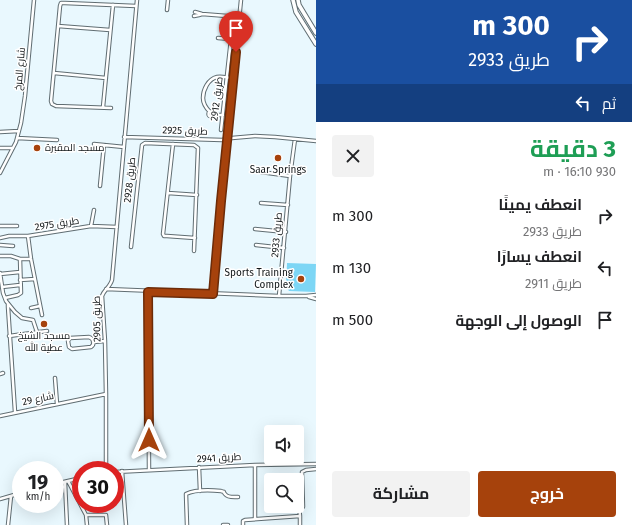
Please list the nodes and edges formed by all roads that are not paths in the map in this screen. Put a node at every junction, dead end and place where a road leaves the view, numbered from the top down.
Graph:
1 (34, 0) edge
2 (92, 0) edge
3 (137, 0) edge
4 (168, 0) edge
5 (241, 0) edge
6 (293, 0) edge
7 (298, 0) edge
8 (91, 4) junction
9 (113, 5) junction
10 (136, 6) junction
11 (168, 10) dead end
12 (195, 12) dead end
13 (202, 14) junction
14 (194, 16) dead end
15 (240, 17) junction
16 (233, 21) dead end
17 (58, 26) junction
18 (110, 30) junction
19 (316, 33) edge
20 (218, 38) dead end
21 (231, 39) junction
22 (316, 44) edge
23 (54, 73) junction
24 (106, 78) junction
25 (227, 78) junction
26 (233, 78) junction
27 (103, 107) junction
28 (111, 108) dead end
29 (223, 115) junction
30 (221, 130) dead end
31 (19, 131) junction
32 (0, 132) edge
33 (124, 137) junction
34 (17, 138) junction
35 (184, 139) junction
36 (227, 139) junction
37 (295, 139) junction
38 (57, 140) dead end
39 (316, 141) edge
40 (94, 144) dead end
41 (173, 144) junction
42 (104, 145) junction
43 (183, 145) junction
44 (124, 147) junction
45 (0, 148) edge
46 (13, 148) junction
47 (261, 172) dead end
48 (0, 173) edge
49 (290, 176) junction
50 (100, 186) dead end
51 (168, 193) junction
52 (197, 195) junction
53 (261, 203) dead end
54 (288, 205) junction
55 (94, 210) dead end
56 (0, 226) edge
57 (17, 226) dead end
58 (92, 226) junction
59 (117, 227) junction
60 (255, 229) dead end
61 (286, 232) junction
62 (28, 236) junction
63 (0, 238) edge
64 (195, 238) junction
65 (0, 245) edge
66 (256, 245) dead end
67 (13, 246) dead end
68 (131, 247) dead end
69 (284, 248) junction
70 (194, 251) dead end
71 (0, 256) edge
72 (20, 258) junction
73 (31, 259) junction
74 (20, 272) junction
75 (0, 274) edge
76 (35, 279) junction
77 (20, 280) junction
78 (1, 285) edge
79 (20, 285) junction
80 (106, 290) junction
81 (148, 292) junction
82 (213, 294) junction
83 (316, 295) edge
84 (279, 296) junction
85 (306, 296) junction
86 (5, 298) junction
87 (316, 299) edge
88 (8, 304) junction
89 (40, 306) junction
90 (31, 308) dead end
91 (42, 314) dead end
92 (46, 331) dead end
93 (37, 332) junction
94 (9, 336) junction
95 (105, 341) junction
96 (93, 342) junction
97 (55, 378) dead end
98 (106, 394) junction
99 (57, 404) junction
100 (15, 412) junction
101 (0, 416) edge
102 (106, 461) edge
103 (316, 464) edge
104 (255, 465) junction
105 (199, 467) junction
106 (316, 469) edge
107 (149, 470) junction
108 (124, 471) edge
109 (302, 473) edge
110 (72, 480) edge
111 (66, 481) junction
112 (200, 491) junction
113 (11, 496) joint
114 (124, 498) edge
115 (238, 498) dead end
116 (0, 499) edge
117 (300, 513) edge
118 (86, 515) junction
119 (300, 516) junction
120 (255, 519) junction
121 (8, 525) edge
122 (67, 525) edge
123 (87, 525) edge
124 (107, 525) edge
125 (126, 525) edge
126 (187, 525) edge
127 (224, 525) edge
128 (228, 525) edge
129 (243, 525) edge
130 (300, 525) edge

1 - 31 street, شارع المرخ
2 - 8 street
3 - 10 street, طريق 2905
4 - 11 street
5 - 15 street
6 - 22 street
7 - 19 street
8 - 9 street
8 - 17 street
9 - 10 street
9 - 18 street
10 - 33 street, طريق 2905
12 - 13 street
13 - 14 street
13 - 15 street
15 - 26 street
16 - 21 street, طريق 2912
17 - 18 street
17 - 23 street
18 - 24 street
20 - 21 street
21 - 25 street, طريق 2912
23 - 24 street
23 - 27 street
24 - 27 street
25 - 26 street
25 - 29 street, طريق 2912
25 - 29 street
26 - 36 street
27 - 28 street
29 - 30 street, طريق 2912
31 - 32 street
31 - 34 street, شارع المرخ
33 - 35 street, طريق 2925
33 - 44 street, طريق 2905
34 - 38 street
34 - 46 street, شارع المرخ
35 - 36 street, طريق 2925
35 - 43 street
36 - 37 street, طريق 2925
36 - 82 street
37 - 39 street, طريق 2925
37 - 49 street, طريق 2933
40 - 42 street
41 - 43 street, طريق 2928
41 - 51 street
41 - 68 street, طريق 2928
42 - 44 street
42 - 50 street
43 - 52 street, طريق 2928
44 - 59 street, طريق 2905
45 - 46 street
46 - 48 street, شارع المرخ
47 - 49 street
49 - 54 street, طريق 2933
51 - 52 street
51 - 64 street
52 - 64 street
53 - 54 street
54 - 61 street, طريق 2933
55 - 58 street
56 - 57 street
58 - 59 street, طريق 2975
58 - 62 street, طريق 2975
59 - 80 street, طريق 2905
60 - 61 street
61 - 69 street, طريق 2933
62 - 63 street, طريق 2975
62 - 73 street
64 - 70 street
65 - 67 street
66 - 69 street
69 - 84 street, طريق 2933
71 - 72 street
72 - 73 street
72 - 74 street
73 - 76 street
74 - 75 street
74 - 77 street
75 - 78 street
76 - 77 street
76 - 89 street
77 - 79 street
78 - 79 street
78 - 86 street
79 - 86 street
80 - 81 street
80 - 95 street, طريق 2905
81 - 82 street
81 - 107 street
82 - 84 street
83 - 85 street
84 - 85 street
85 - 87 street
86 - 88 street
88 - 93 street
88 - 94 street, شارع 29
89 - 90 street
89 - 91 street
92 - 93 street
93 - 94 street
94 - 100 street, شارع 29
95 - 96 street
95 - 98 street, طريق 2905
96 - 96 street
97 - 99 street
98 - 99 street, شارع 29
98 - 102 street, طريق 2905
99 - 100 street, شارع 29
100 - 101 street
103 - 104 street, طريق 2941
104 - 105 street, طريق 2941
104 - 120 street
105 - 107 street, طريق 2941
105 - 112 street
106 - 109 street
107 - 108 street, طريق 2941
110 - 111 street
111 - 118 street
111 - 122 street
112 - 115 street
112 - 126 street
113 - 116 street
113 - 121 street
114 - 125 street
117 - 119 street
118 - 123 street
118 - 124 street
119 - 120 street
119 - 130 street
120 - 129 street
127 - 128 street

